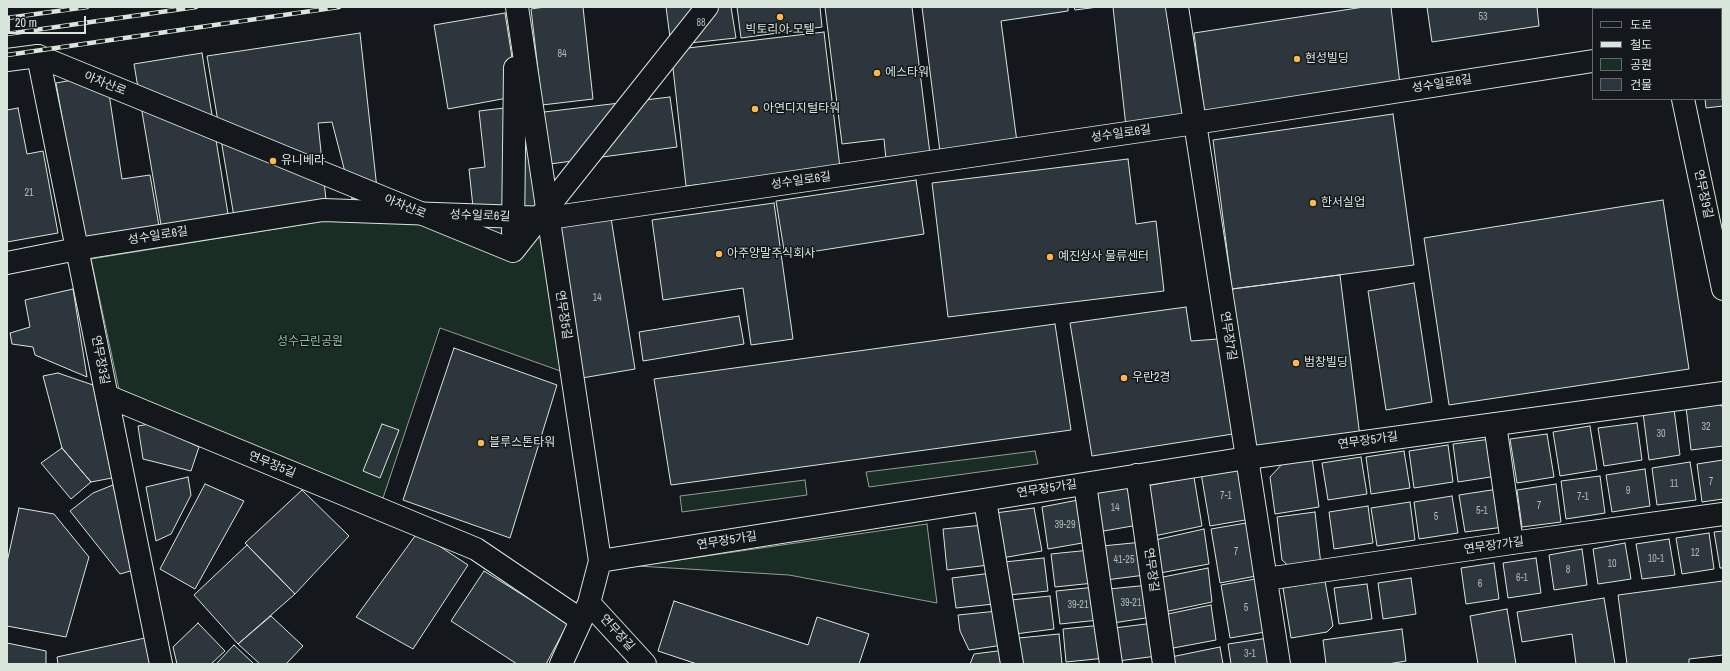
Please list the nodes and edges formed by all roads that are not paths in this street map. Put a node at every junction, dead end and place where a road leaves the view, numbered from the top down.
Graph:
1 (516, 7) edge
2 (707, 7) edge
3 (1177, 7) edge
4 (38, 56) junction
5 (7, 60) edge
6 (1592, 61) edge
7 (1683, 100) edge
8 (1195, 123) junction
9 (549, 218) junction
10 (77, 249) junction
11 (513, 251) junction
12 (7, 263) edge
13 (1723, 289) edge
14 (1723, 393) edge
15 (107, 396) junction
16 (1495, 424) junction
17 (1247, 458) junction
18 (1137, 475) junction
19 (1085, 484) junction
20 (985, 500) junction
21 (1723, 514) edge
22 (1512, 543) junction
23 (600, 561) junction
24 (1266, 579) junction
25 (585, 611) junction
26 (161, 664) edge
27 (561, 664) edge
28 (645, 664) edge
29 (1012, 664) edge
30 (1111, 664) edge
31 (1164, 664) edge
32 (1280, 664) edge

1 - 9 street, 연무장5길
1 - 11 street, 연무장5길
2 - 11 street
3 - 8 street, 연무장7길
4 - 5 street, 아차산로
4 - 10 street, 연무장3길
4 - 11 street, 아차산로
6 - 8 street, 성수일로6길
7 - 13 street, 연무장9길
8 - 9 street, 성수일로6길
8 - 17 street, 연무장7길
9 - 10 street, 성수일로6길
9 - 23 street, 연무장5길
10 - 12 street, 성수일로6길
10 - 15 street, 연무장3길
14 - 16 street, 연무장5가길
15 - 25 street, 연무장5길
15 - 26 street, 연무장3길
16 - 17 street, 연무장5가길
16 - 22 street
17 - 18 street, 연무장5가길
17 - 24 street, 연무장7길
18 - 19 street, 연무장5가길
18 - 31 street, 연무장길
19 - 20 street, 연무장5가길
19 - 30 street
20 - 23 street, 연무장5가길
20 - 29 street
21 - 22 street, 연무장7가길
22 - 24 street, 연무장7가길
23 - 25 street, 연무장5길
24 - 32 street, 연무장7길
25 - 27 street, 연무장5길
25 - 28 street, 연무장길

